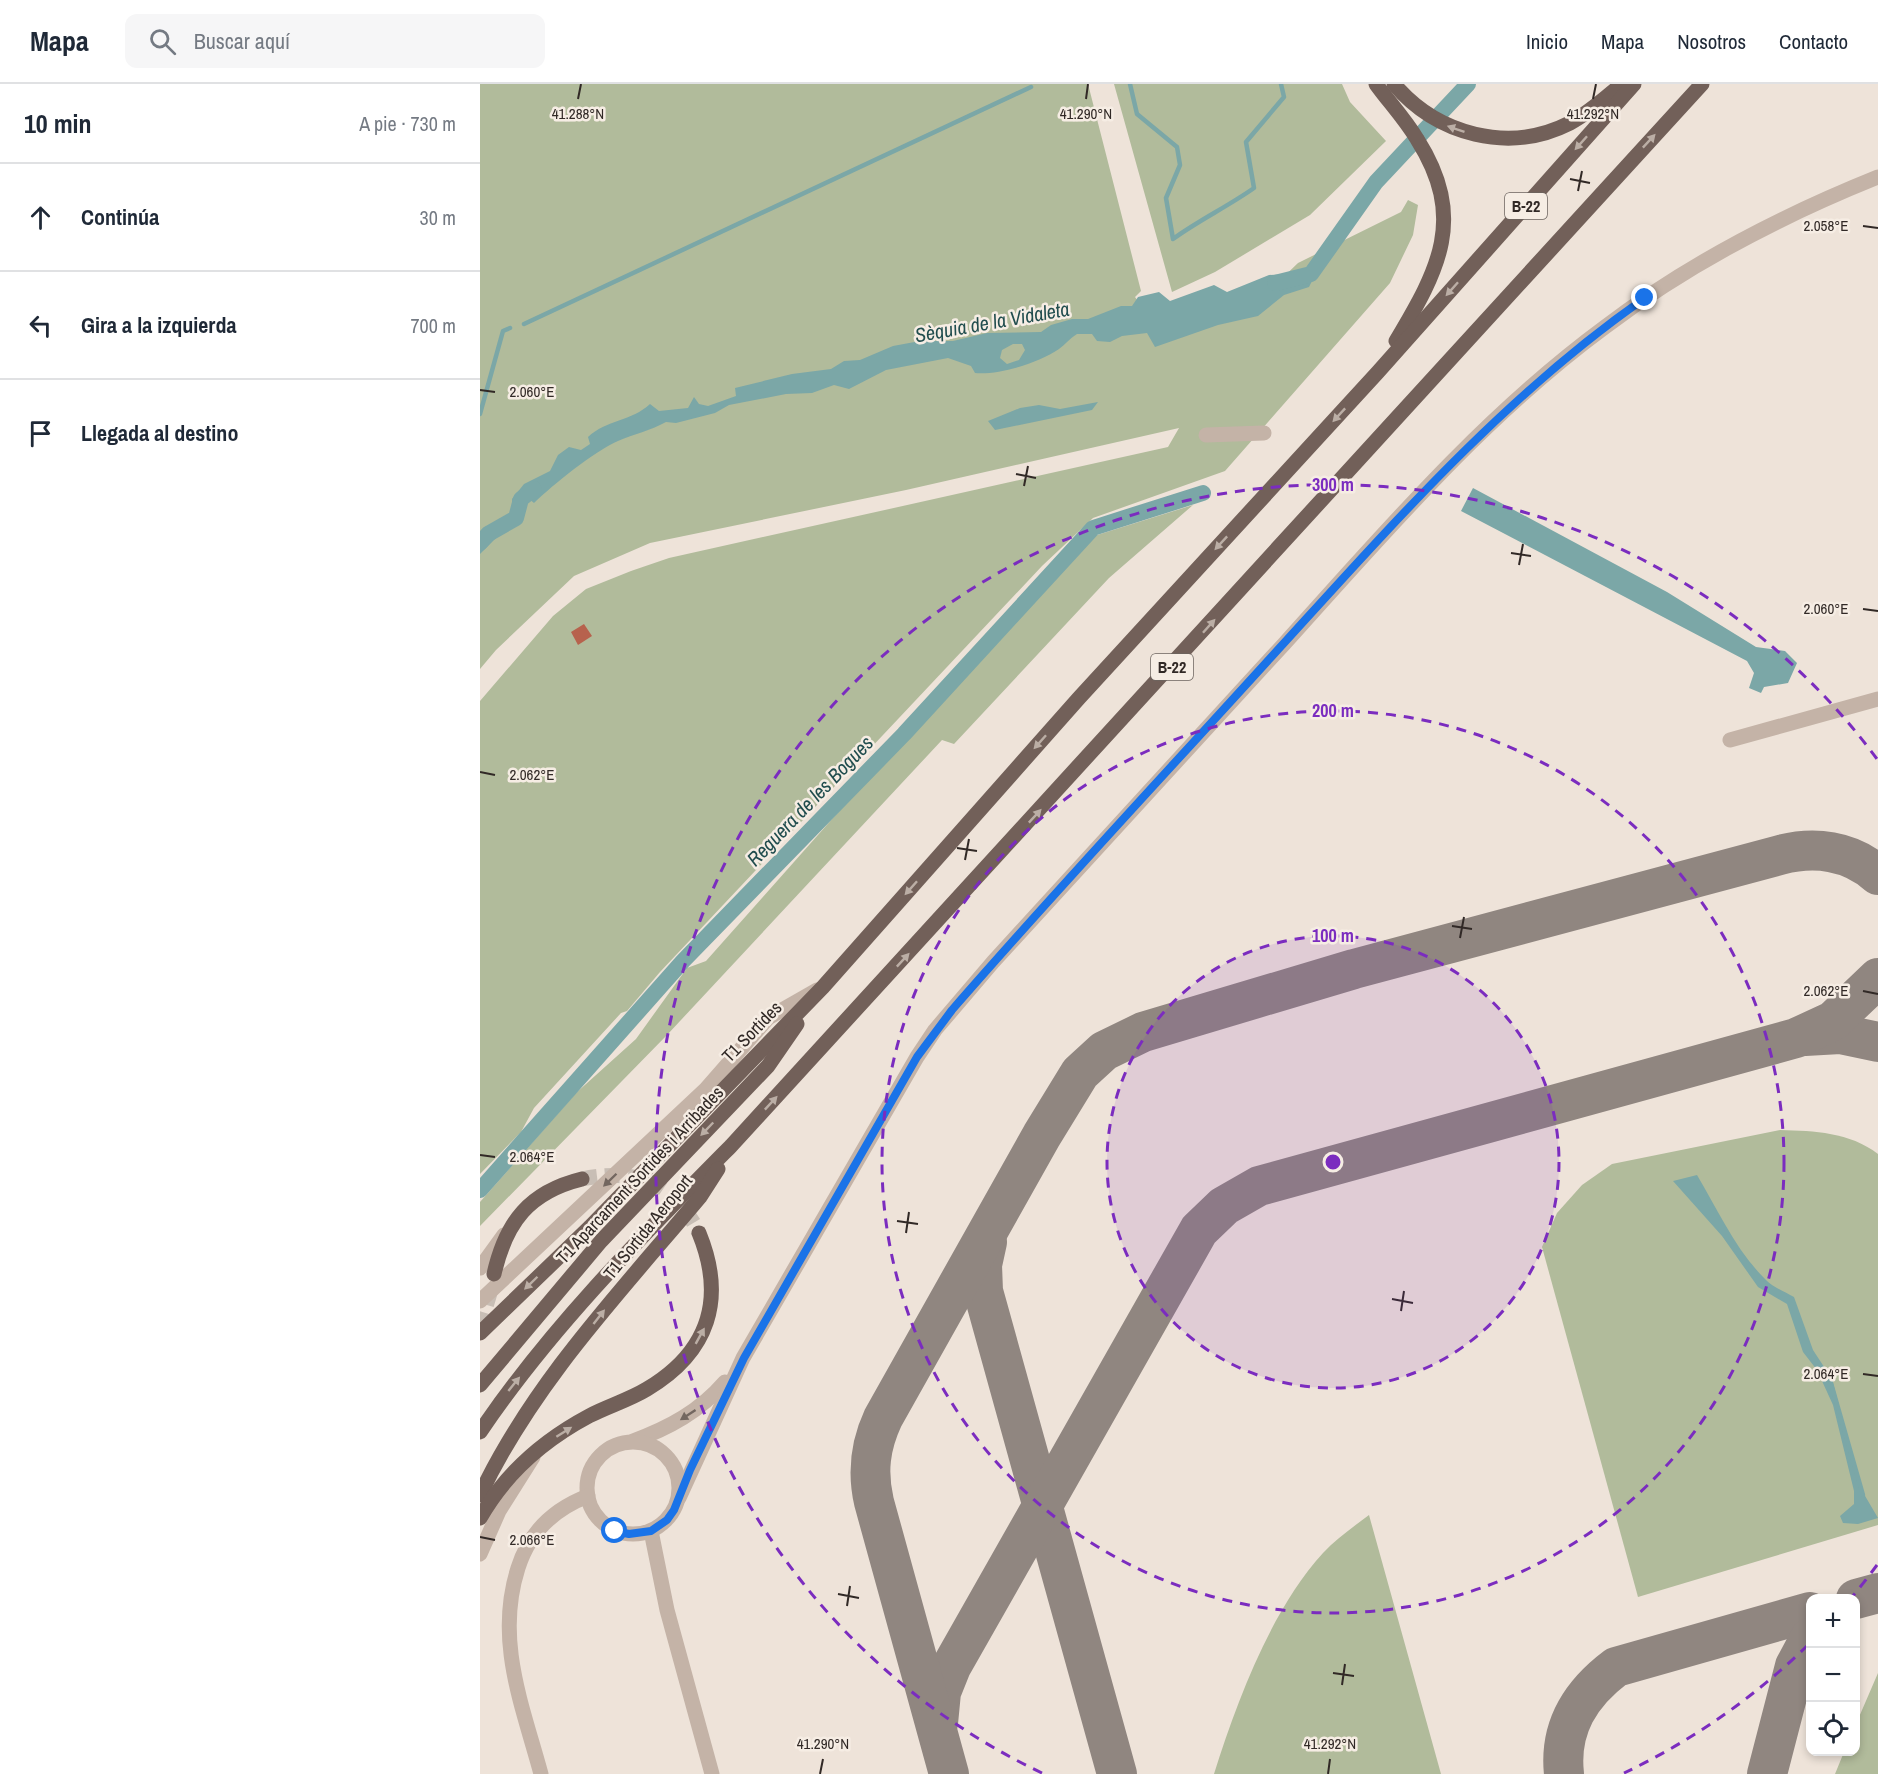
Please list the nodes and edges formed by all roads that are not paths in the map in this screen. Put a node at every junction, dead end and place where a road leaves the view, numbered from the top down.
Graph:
1 (1376, 84) edge
2 (1394, 84) edge
3 (1622, 84) edge
4 (1634, 84) edge
5 (1702, 84) edge
6 (1878, 177) edge
7 (1378, 372) junction
8 (1264, 433) dead end
9 (1206, 435) dead end
10 (1878, 699) edge
11 (1730, 740) dead end
12 (823, 987) junction
13 (731, 1146) junction
14 (582, 1179) tunnel mouth
15 (699, 1233) tunnel mouth
16 (487, 1271) tunnel mouth
17 (480, 1301) tunnel mouth
18 (480, 1333) edge
19 (744, 1358) junction
20 (480, 1385) edge
21 (480, 1432) edge
22 (630, 1442) junction
23 (535, 1453) junction
24 (480, 1495) edge
25 (588, 1497) junction
26 (679, 1498) junction
27 (480, 1518) edge
28 (651, 1531) junction
29 (480, 1554) edge
30 (541, 1774) edge
31 (712, 1774) edge

1 - 7 main road
3 -> 2 main road
4 -> 7 main road, B-22
13 -> 5 main road, B-22
6 - 19 lane
7 -> 12 main road, B-22
8 - 9 lane
10 - 11 lane
12 -> 17 lane
12 -> 18 main road, T1 Sortides
12 -> 20 main road, T1 Aparcament Sortides i Arribades
21 -> 13 main road, T1 Sortida Aeroport
24 -> 13 main road, T1 Sortida Aeroport
14 - 16 main road
23 -> 15 main road
19 -> 22 lane
19 - 26 lane
22 - 25 lane
22 - 26 lane
23 - 27 main road
23 - 29 lane
25 - 28 lane
25 - 30 lane
26 - 28 lane
28 - 31 lane

